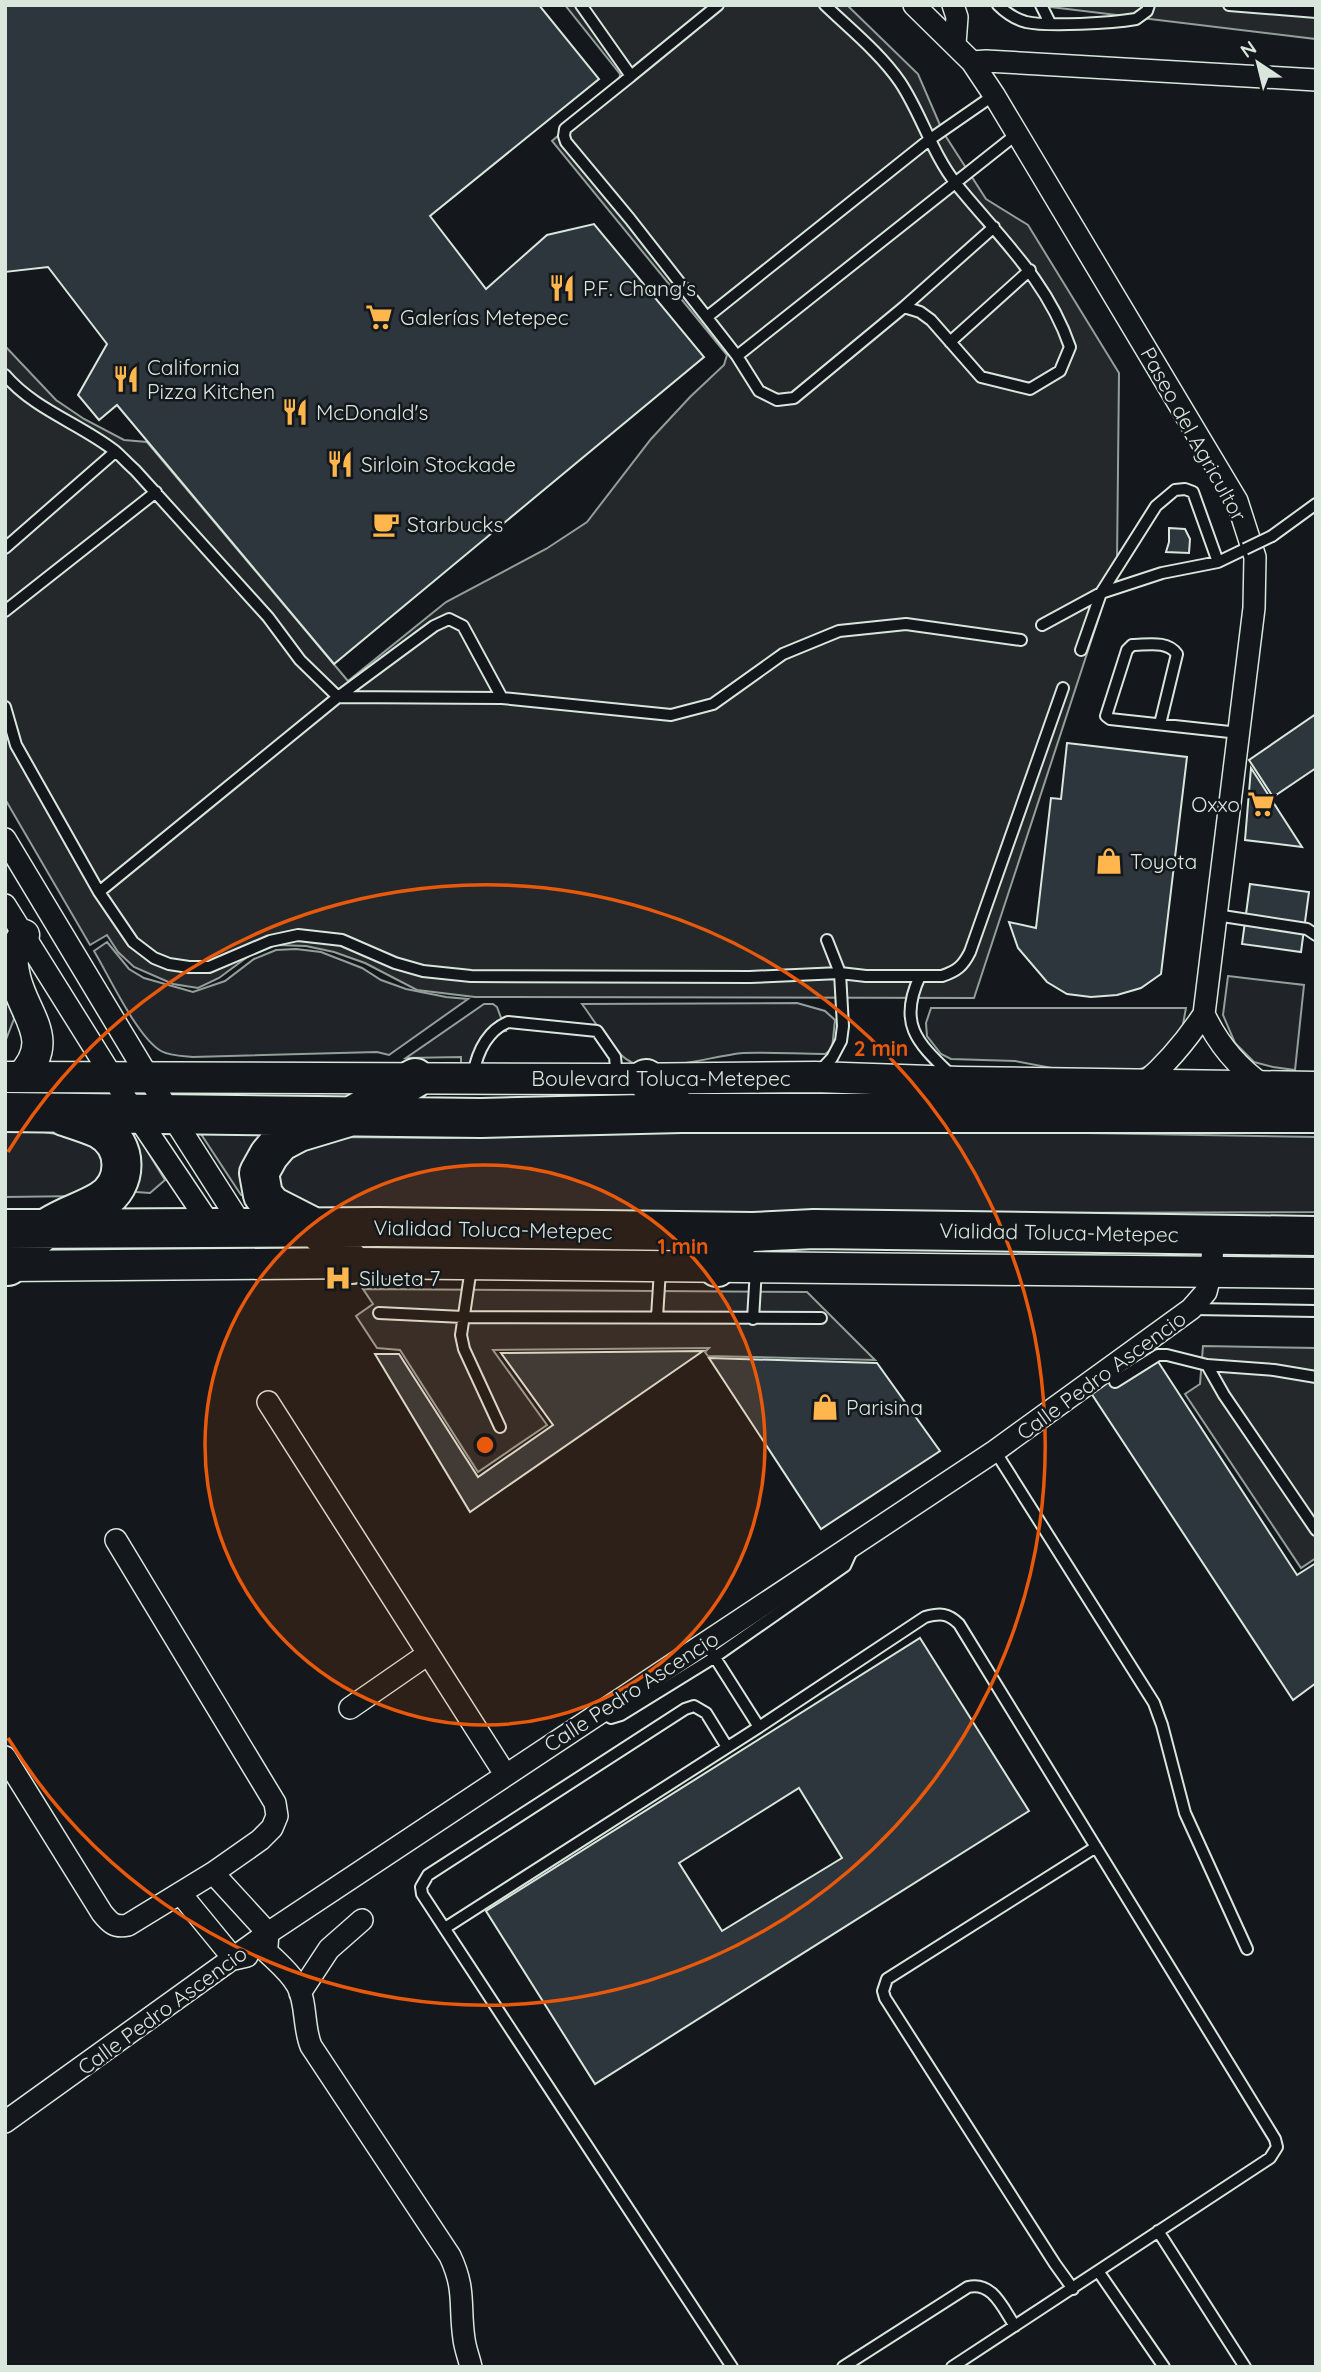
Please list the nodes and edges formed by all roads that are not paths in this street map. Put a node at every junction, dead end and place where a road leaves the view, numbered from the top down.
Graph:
1 (581, 5) edge
2 (718, 5) edge
3 (825, 5) edge
4 (914, 5) edge
5 (953, 5) edge
6 (998, 5) edge
7 (1041, 5) edge
8 (1149, 5) edge
9 (1228, 5) edge
10 (1316, 12) edge
11 (1049, 23) junction
12 (955, 44) junction
13 (972, 62) junction
14 (631, 76) junction
15 (1316, 80) edge
16 (995, 95) junction
17 (1018, 133) junction
18 (929, 140) junction
19 (956, 184) junction
20 (994, 227) junction
21 (1030, 270) junction
22 (904, 307) junction
23 (707, 317) junction
24 (950, 342) junction
25 (737, 356) junction
26 (5, 375) edge
27 (116, 452) junction
28 (156, 492) junction
29 (1316, 504) edge
30 (5, 548) edge
31 (1218, 562) junction
32 (1101, 593) junction
33 (5, 611) edge
34 (1042, 625) dead end
35 (1021, 640) dead end
36 (1082, 650) dead end
37 (1063, 688) dead end
38 (338, 697) junction
39 (502, 698) junction
40 (5, 707) edge
41 (1160, 724) junction
42 (1239, 733) junction
43 (5, 839) edge
44 (99, 892) junction
45 (5, 905) edge
46 (1216, 915) junction
47 (24, 935) junction
48 (1316, 935) edge
49 (827, 940) dead end
50 (9, 962) edge
51 (840, 973) junction
52 (920, 976) junction
53 (1204, 1014) junction
54 (13, 1077) edge
55 (815, 1077) junction
56 (415, 1078) junction
57 (473, 1078) junction
58 (115, 1079) junction
59 (631, 1079) junction
60 (959, 1082) junction
61 (1143, 1084) junction
62 (1263, 1085) junction
63 (1316, 1087) edge
64 (151, 1102) junction
65 (5, 1111) edge
66 (56, 1112) junction
67 (681, 1113) junction
68 (1316, 1113) edge
69 (352, 1116) junction
70 (481, 1118) junction
71 (299, 1132) junction
72 (378, 1227) junction
73 (229, 1229) junction
74 (317, 1229) junction
75 (44, 1230) junction
76 (1214, 1234) junction
77 (1316, 1236) edge
78 (751, 1243) junction
79 (6, 1254) edge
80 (355, 1264) junction
81 (471, 1265) junction
82 (660, 1267) junction
83 (717, 1267) joint
84 (1211, 1272) junction
85 (1316, 1273) edge
86 (1191, 1309) junction
87 (1316, 1311) edge
88 (379, 1313) dead end
89 (463, 1317) junction
90 (657, 1317) junction
91 (821, 1318) dead end
92 (753, 1319) junction
93 (1207, 1365) junction
94 (1316, 1377) edge
95 (1115, 1382) dead end
96 (268, 1402) dead end
97 (500, 1427) dead end
98 (995, 1451) junction
99 (1316, 1530) edge
100 (116, 1540) dead end
101 (710, 1649) junction
102 (428, 1654) junction
103 (350, 1708) dead end
104 (760, 1727) junction
105 (727, 1747) junction
106 (5, 1758) edge
107 (505, 1774) junction
108 (1096, 1847) junction
109 (213, 1873) junction
110 (180, 1893) junction
111 (362, 1920) dead end
112 (445, 1928) junction
113 (267, 1942) junction
114 (1247, 1950) dead end
115 (234, 1959) junction
116 (300, 1993) junction
117 (5, 2122) edge
118 (1158, 2231) junction
119 (1098, 2271) junction
120 (1073, 2288) junction
121 (1015, 2326) junction
122 (471, 2367) edge
123 (732, 2367) edge
124 (844, 2367) edge
125 (951, 2367) edge
126 (1164, 2367) edge
127 (1245, 2367) edge

1 - 14 lane
2 - 14 lane
3 - 18 lane
4 - 12 street, Paseo del Agricultor
5 - 12 street
6 - 11 lane
7 - 11 lane
8 - 11 lane
9 - 10 lane
12 - 13 street, Paseo del Agricultor
13 - 15 street
13 - 16 street, Paseo del Agricultor
14 - 23 lane
16 - 17 street, Paseo del Agricultor
16 - 18 lane
17 - 19 lane
17 - 42 street, Paseo del Agricultor
18 - 19 lane
18 - 23 lane
19 - 20 lane
19 - 25 lane
20 - 21 lane
20 - 22 lane
21 - 24 lane
21 - 24 lane
22 - 24 lane
22 - 25 lane
23 - 25 lane
26 - 27 lane
27 - 28 lane
27 - 30 lane
28 - 33 lane
28 - 38 lane
29 - 31 lane, bridge
31 - 32 lane
31 - 32 lane
32 - 34 lane
32 - 36 lane
35 - 39 lane
37 - 52 lane
38 - 39 lane
38 - 39 lane
38 - 44 lane
40 - 44 lane
41 - 41 lane
41 - 42 lane
42 - 46 street, Paseo del Agricultor
43 - 64 street
44 - 51 lane
45 - 47 street
46 - 48 lane
46 - 53 street, Paseo del Agricultor
47 - 50 main road
47 - 58 street
49 - 51 lane
50 - 54 main road
51 - 52 lane
51 - 55 lane
52 - 60 lane
53 - 61 street, Paseo del Agricultor
53 - 62 street
54 - 58 main road, Boulevard Toluca-Metepec
55 - 59 main road, Boulevard Toluca-Metepec
55 - 60 main road, Boulevard Toluca-Metepec
56 - 57 main road, Boulevard Toluca-Metepec
56 - 64 main road, Boulevard Toluca-Metepec
56 - 69 highway
57 - 59 main road, Boulevard Toluca-Metepec
57 - 59 lane
58 - 64 main road, Boulevard Toluca-Metepec
59 - 67 highway
60 - 61 main road, Boulevard Toluca-Metepec
61 - 62 main road, Boulevard Toluca-Metepec
62 - 63 main road, Boulevard Toluca-Metepec
64 - 66 highway
64 - 69 highway
64 - 73 street
64 - 73 street
65 - 66 highway
66 - 75 highway
67 - 68 highway
67 - 70 highway
69 - 70 highway
69 - 71 highway
70 - 71 highway
71 - 74 highway
72 - 74 highway, Vialidad Toluca-Metepec
72 - 78 highway, Vialidad Toluca-Metepec
72 - 80 highway
73 - 74 highway, Vialidad Toluca-Metepec
73 - 75 highway, Vialidad Toluca-Metepec
74 - 80 highway
75 - 79 highway, Vialidad Toluca-Metepec
76 - 77 highway, Vialidad Toluca-Metepec
76 - 78 highway, Vialidad Toluca-Metepec
76 - 84 street, Calle Pedro Ascencio
78 - 83 highway
78 - 84 main road
78 - 92 lane
79 - 80 main road
80 - 81 main road
81 - 82 main road
81 - 89 lane
82 - 83 main road
82 - 90 lane
84 - 85 main road
84 - 86 street, Calle Pedro Ascencio
86 - 87 lane
86 - 98 street, Calle Pedro Ascencio
88 - 89 lane
89 - 90 lane
89 - 97 lane
90 - 92 lane
91 - 92 lane
93 - 94 lane
93 - 95 lane
93 - 99 lane
96 - 102 street
98 - 101 street, Calle Pedro Ascencio
98 - 114 lane
100 - 109 street
101 - 104 lane
101 - 107 street, Calle Pedro Ascencio
102 - 103 street
102 - 107 street
104 - 105 lane
104 - 108 lane
105 - 112 lane
105 - 112 lane
106 - 110 street
107 - 113 street, Calle Pedro Ascencio
108 - 118 lane
108 - 120 lane
109 - 110 street
109 - 113 street
110 - 115 street
111 - 116 street
112 - 123 lane
113 - 115 street, Calle Pedro Ascencio
113 - 116 street
115 - 117 street, Calle Pedro Ascencio
116 - 122 street
118 - 119 lane
118 - 127 lane
119 - 120 lane
119 - 126 lane
120 - 121 lane
121 - 124 lane
121 - 125 lane

